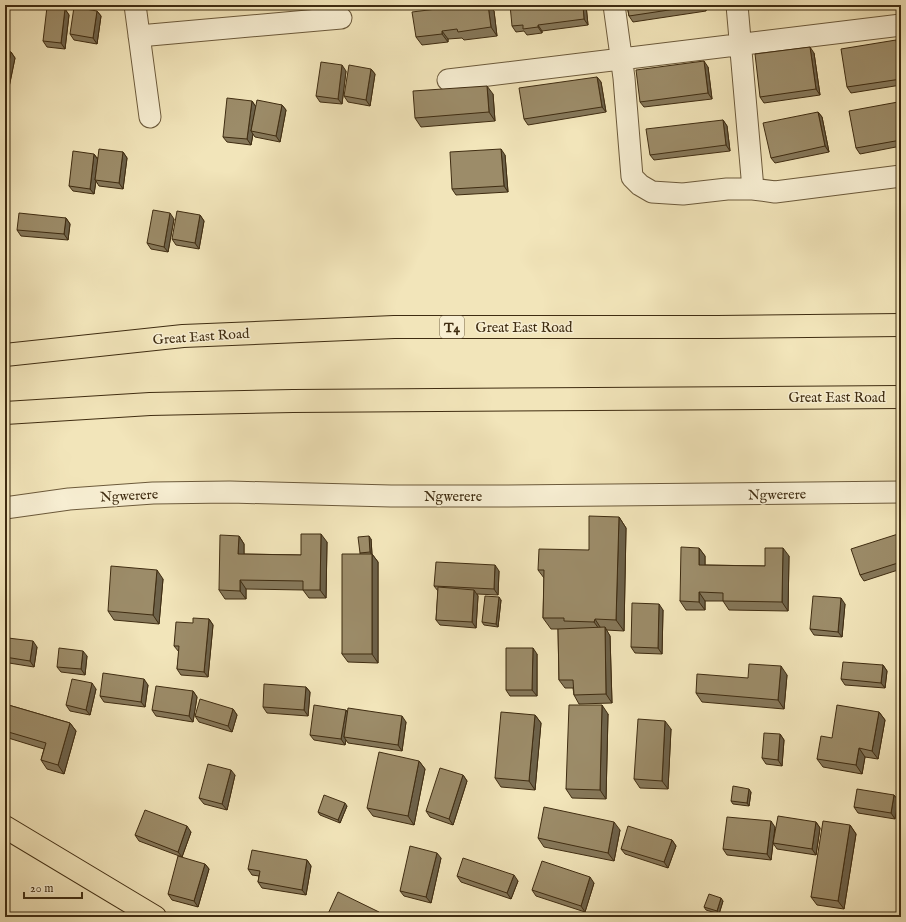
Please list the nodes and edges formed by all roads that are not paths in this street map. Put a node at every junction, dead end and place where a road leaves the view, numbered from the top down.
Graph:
1 (135, 5) edge
2 (614, 5) edge
3 (737, 5) edge
4 (341, 18) dead end
5 (901, 25) edge
6 (139, 36) junction
7 (740, 44) junction
8 (622, 60) junction
9 (448, 80) dead end
10 (150, 117) dead end
11 (901, 176) edge
12 (753, 189) junction
13 (901, 325) edge
14 (5, 355) edge
15 (901, 397) edge
16 (5, 414) edge
17 (901, 492) edge
18 (5, 508) edge
19 (5, 827) edge
20 (155, 917) edge

1 - 6 street
2 - 8 street
3 - 7 street
4 - 6 street
5 - 7 street
6 - 10 street
7 - 8 street
7 - 12 street
8 - 9 street
8 - 12 street
11 - 12 street
13 - 14 main road, Great East Road / T4
15 - 16 main road, Great East Road
17 - 18 street, Ngwerere
19 - 20 main road

